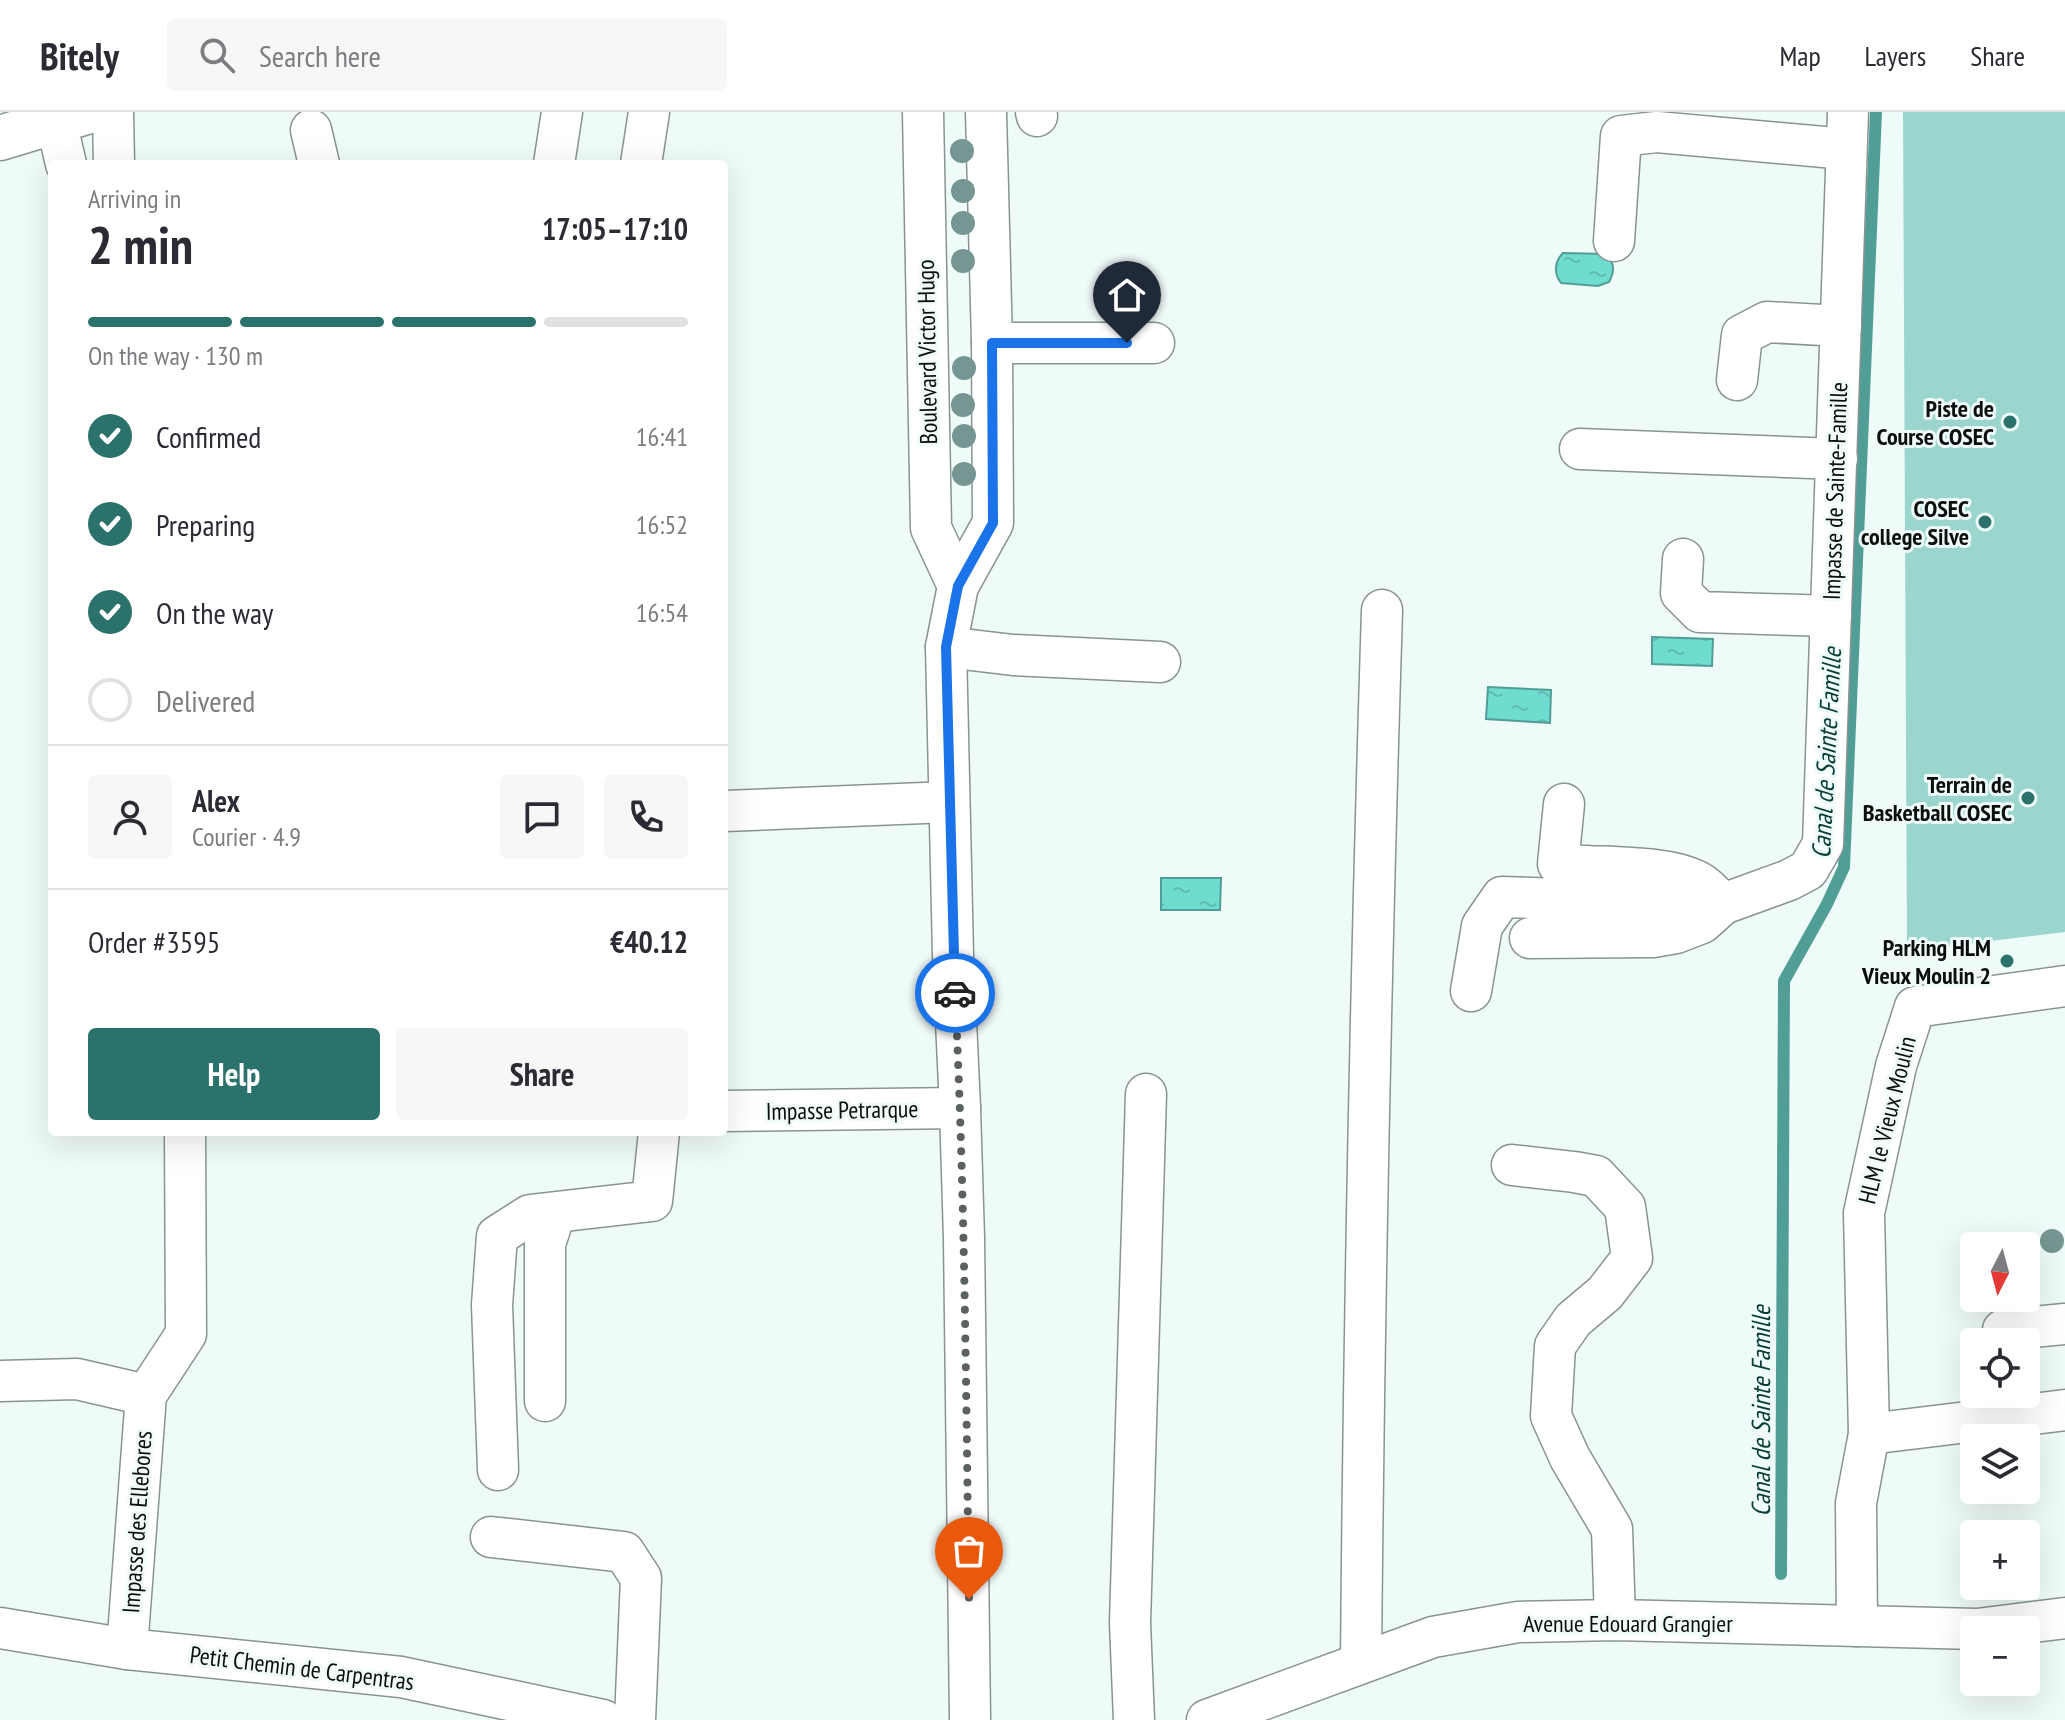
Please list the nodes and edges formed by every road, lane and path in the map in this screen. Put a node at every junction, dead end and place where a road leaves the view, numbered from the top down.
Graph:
1 (113, 112) edge
2 (562, 112) edge
3 (649, 112) edge
4 (923, 112) edge
5 (986, 112) edge
6 (71, 116) edge
7 (1847, 130) edge
8 (0, 138) edge
9 (66, 160) edge
10 (114, 160) edge
11 (555, 160) edge
12 (642, 160) edge
13 (1614, 241) dead end
14 (1841, 326) junction
15 (992, 343) junction
16 (1154, 343) dead end
17 (1737, 380) dead end
18 (1580, 449) dead end
19 (1837, 459) junction
20 (1683, 559) dead end
21 (958, 586) junction
22 (1382, 610) dead end
23 (1831, 616) junction
24 (946, 647) junction
25 (1160, 662) dead end
26 (949, 802) junction
27 (1564, 804) dead end
28 (728, 811) edge
29 (1723, 904) junction
30 (1530, 938) dead end
31 (2065, 986) edge
32 (1471, 991) dead end
33 (1146, 1094) dead end
34 (960, 1108) junction
35 (728, 1111) edge
36 (185, 1136) edge
37 (659, 1136) edge
38 (1512, 1165) dead end
39 (555, 1213) junction
40 (2065, 1324) edge
41 (2024, 1328) edge
42 (0, 1381) edge
43 (146, 1395) junction
44 (545, 1401) dead end
45 (2065, 1410) edge
46 (1869, 1434) junction
47 (498, 1470) dead end
48 (491, 1537) dead end
49 (2065, 1618) edge
50 (1615, 1620) junction
51 (1857, 1626) junction
52 (0, 1628) edge
53 (127, 1649) junction
54 (1361, 1663) junction
55 (603, 1720) edge
56 (635, 1720) edge
57 (970, 1720) edge
58 (1134, 1720) edge
59 (1207, 1720) edge

1 - 10 street
2 - 11 street
3 - 12 street
4 - 21 street, Boulevard Victor Hugo
5 - 15 street
6 - 8 main road
6 - 9 street
7 - 13 street
7 - 14 street, Impasse de Sainte-Famille
14 - 17 street
14 - 19 street, Impasse de Sainte-Famille
15 - 16 street
15 - 21 street
18 - 19 street
19 - 23 street, Impasse de Sainte-Famille
20 - 23 street
21 - 24 street
22 - 54 street
23 - 29 street, Impasse de Sainte-Famille
24 - 25 street
24 - 26 street
26 - 28 street
26 - 34 street
27 - 29 street
29 - 30 street
29 - 32 street
31 - 46 street, HLM le Vieux Moulin
33 - 58 street
34 - 35 street, Impasse Petrarque
34 - 57 street
36 - 43 street, Impasse des Ellebores
37 - 39 street
38 - 50 street
39 - 44 street
39 - 47 street
40 - 41 street
42 - 43 street, Impasse des Ellebores
43 - 53 street, Impasse des Ellebores
45 - 46 street
46 - 51 street, HLM le Vieux Moulin
48 - 56 street
49 - 51 street, Avenue Edouard Grangier
50 - 51 street, Avenue Edouard Grangier
50 - 54 street, Avenue Edouard Grangier
52 - 53 street, Petit Chemin de Carpentras
53 - 55 street, Petit Chemin de Carpentras
54 - 59 street, Avenue Edouard Grangier

